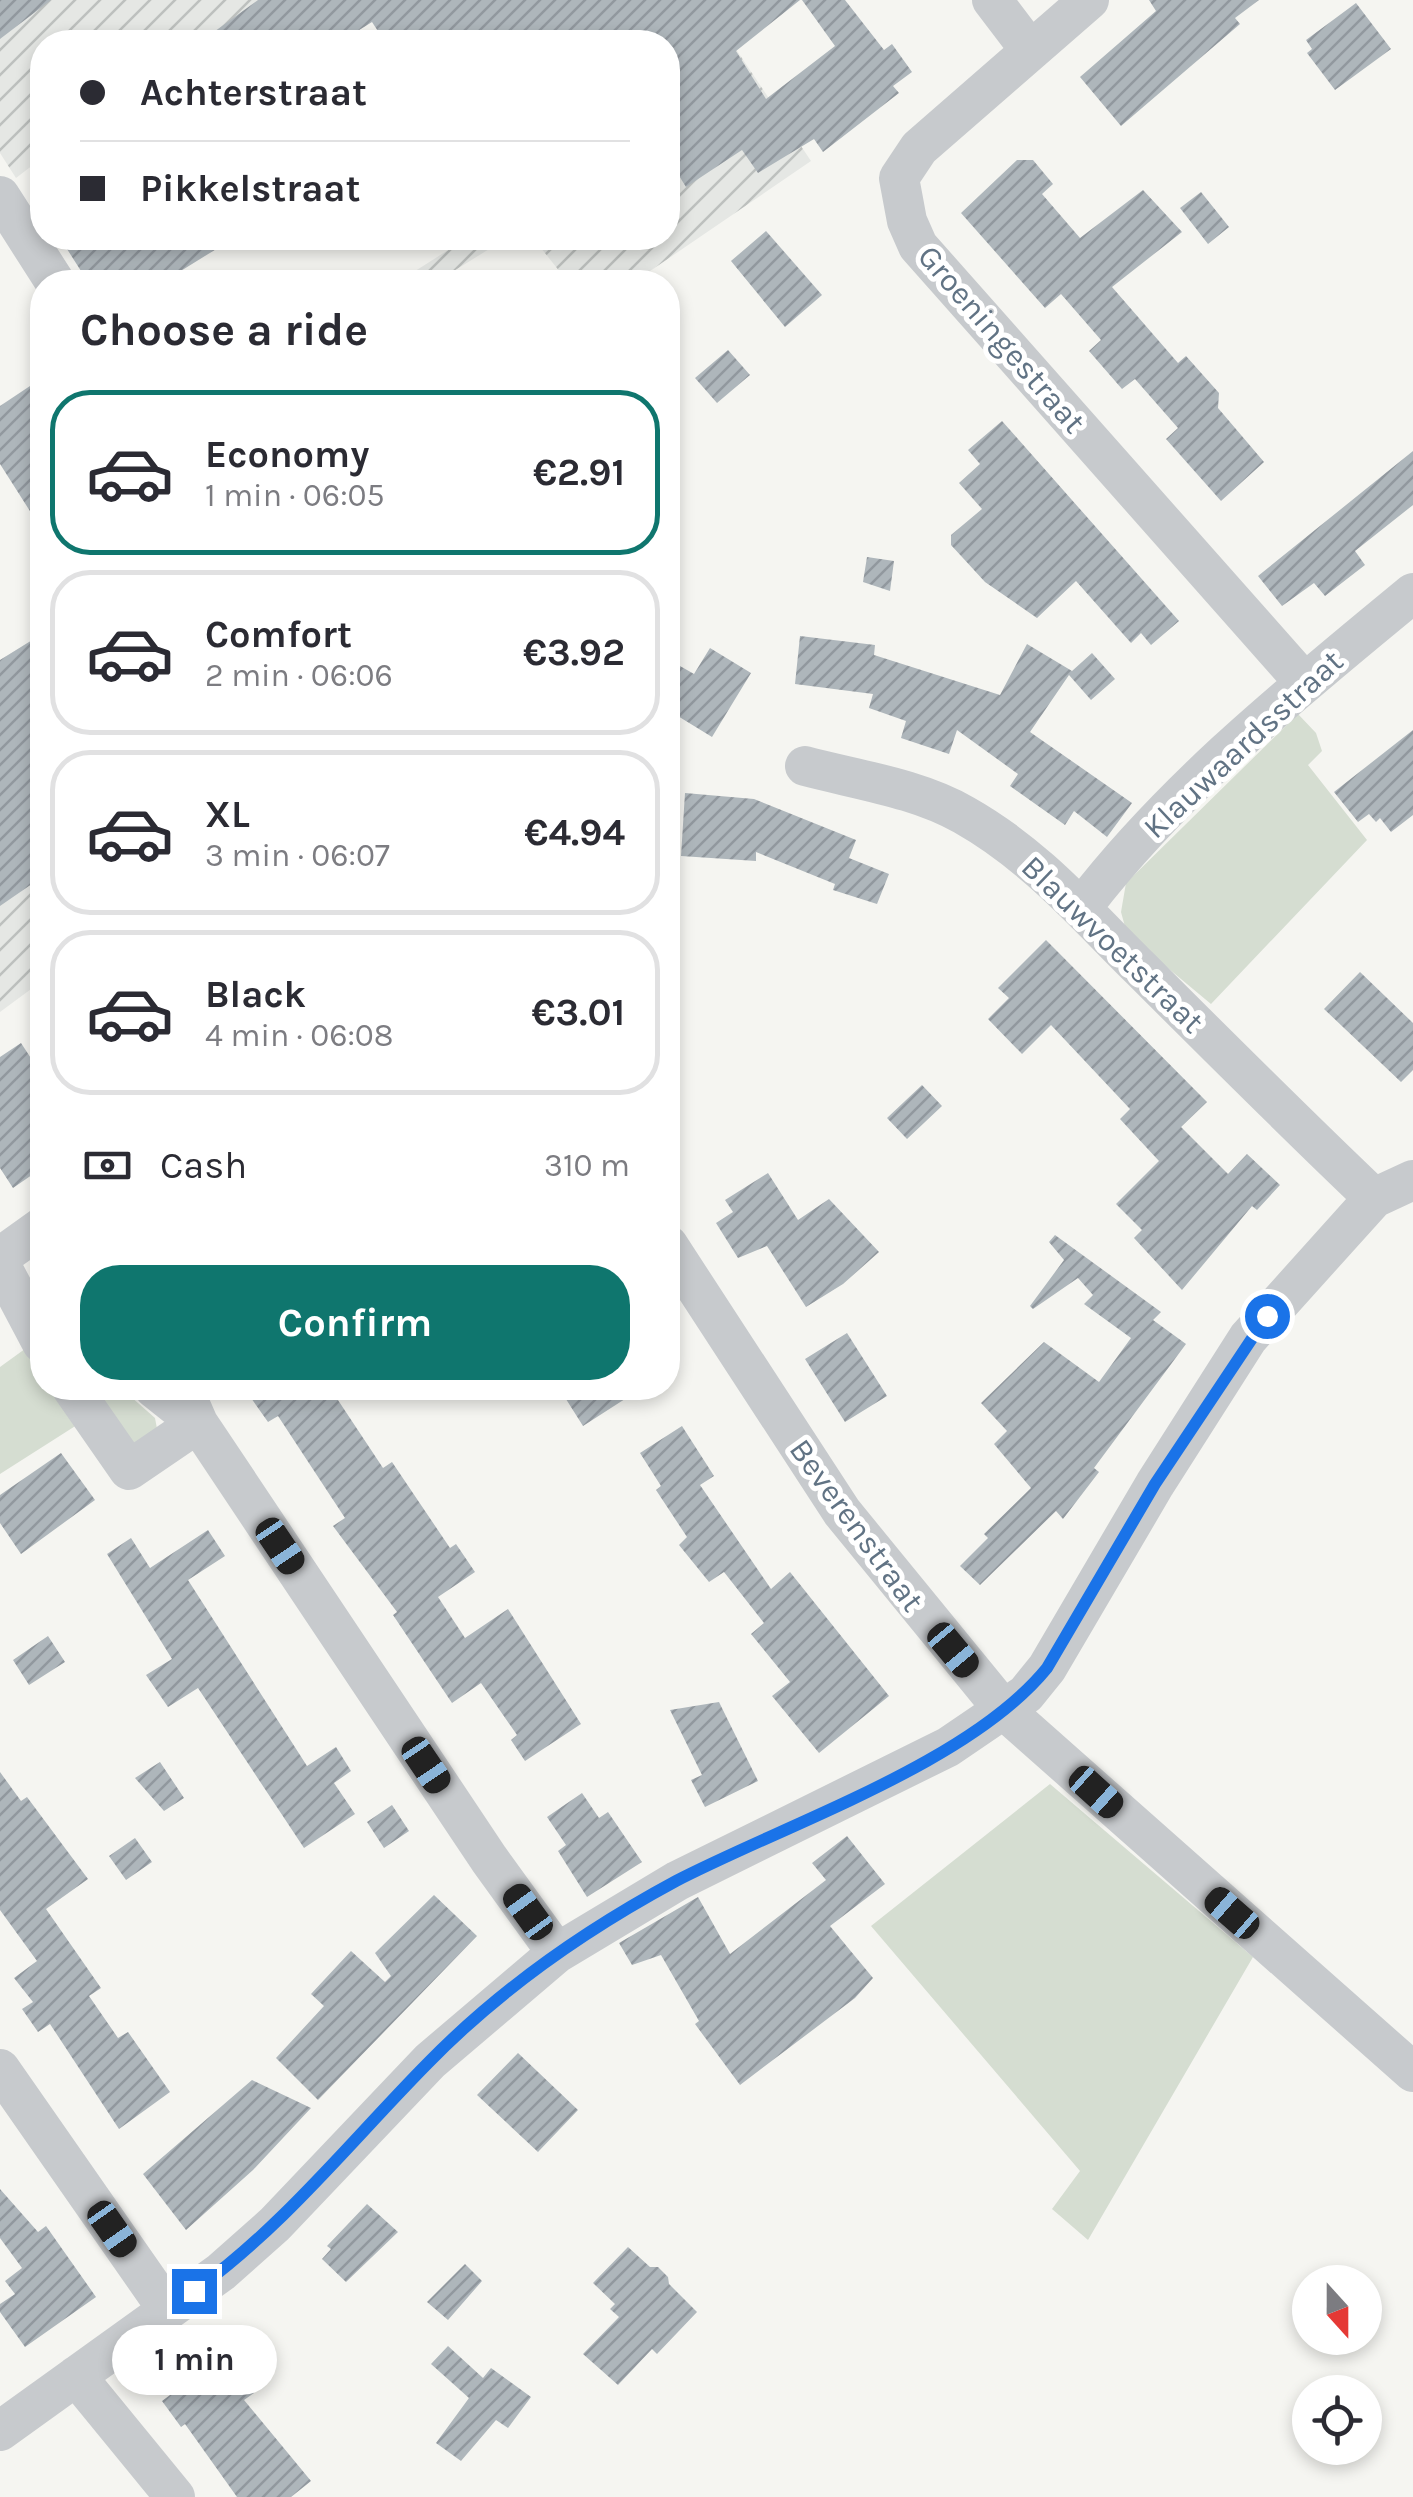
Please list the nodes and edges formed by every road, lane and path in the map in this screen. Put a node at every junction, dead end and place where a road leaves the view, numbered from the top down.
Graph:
1 (992, 0) edge
2 (1089, 0) edge
3 (1030, 50) junction
4 (0, 196) edge
5 (30, 243) edge
6 (1413, 593) edge
7 (1305, 683) junction
8 (806, 766) dead end
9 (1083, 906) junction
10 (1413, 1180) edge
11 (1374, 1198) junction
12 (30, 1236) edge
13 (0, 1260) edge
14 (680, 1263) edge
15 (30, 1286) edge
16 (30, 1320) edge
17 (80, 1400) edge
18 (190, 1405) edge
19 (1002, 1709) junction
20 (557, 1953) junction
21 (0, 2069) edge
22 (1413, 2072) edge
23 (168, 2310) junction
24 (76, 2376) junction
25 (0, 2431) edge
26 (175, 2497) edge

1 - 3 street
2 - 3 street, Groeningestraat
3 - 7 street, Groeningestraat
4 - 5 street
6 - 7 street, Klauwaardsstraat
7 - 9 street, Klauwaardsstraat
8 - 9 street, Blauwvoetstraat
9 - 11 street, Blauwvoetstraat
10 - 11 street
11 - 19 street
12 - 13 street
13 - 15 street
13 - 16 street
14 - 19 street, Beverenstraat
17 - 18 street
18 - 20 street
19 - 20 street
19 - 22 street, Beverenstraat
20 - 23 street
21 - 23 street
23 - 24 street
24 - 25 street
24 - 26 street

